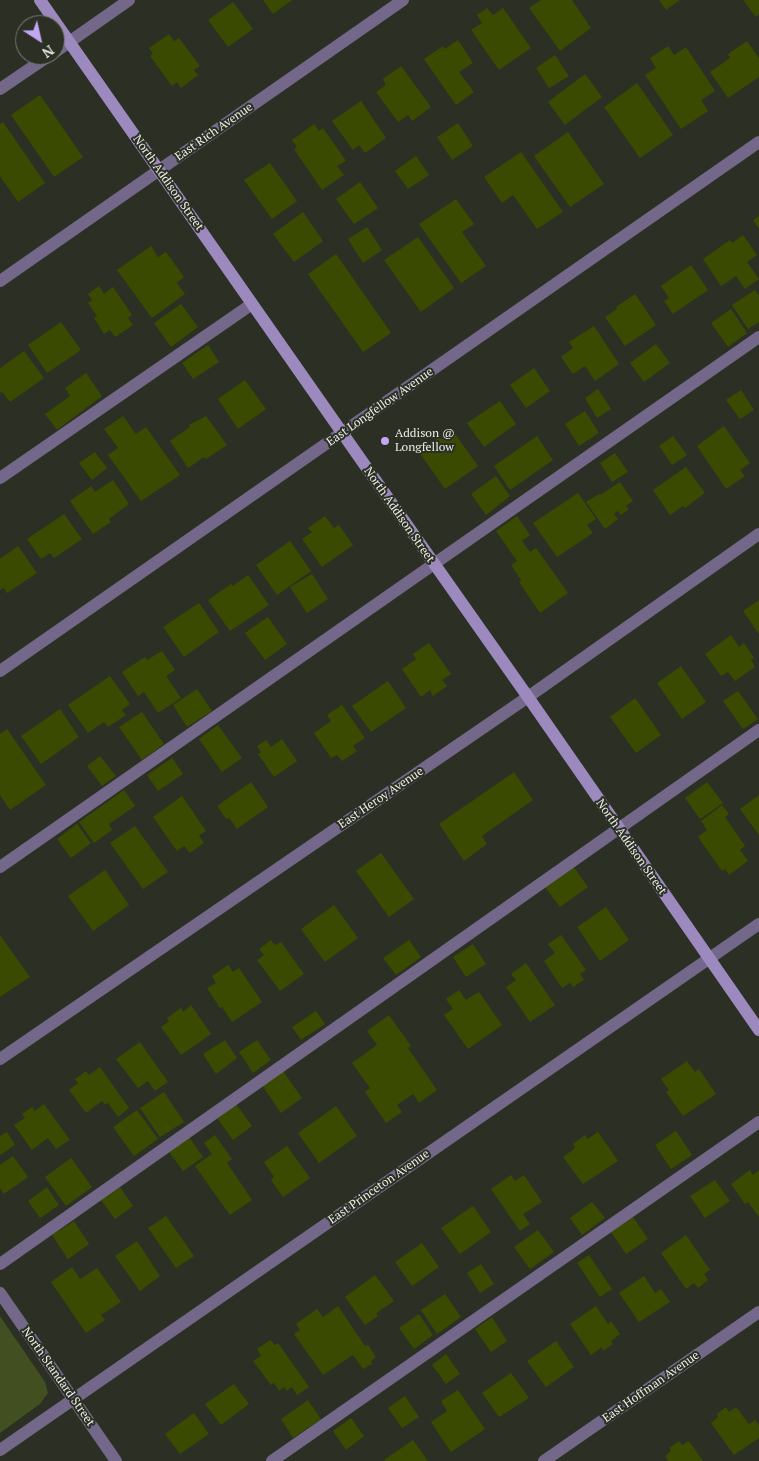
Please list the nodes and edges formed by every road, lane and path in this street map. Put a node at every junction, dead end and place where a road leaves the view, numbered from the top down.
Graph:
1 (40, 0) edge
2 (129, 0) edge
3 (403, 0) edge
4 (69, 42) junction
5 (65, 45) edge
6 (35, 65) edge
7 (0, 89) edge
8 (759, 142) edge
9 (159, 171) junction
10 (0, 281) edge
11 (252, 304) junction
12 (759, 338) edge
13 (342, 434) junction
14 (0, 478) edge
15 (759, 534) edge
16 (435, 565) junction
17 (0, 671) edge
18 (528, 697) junction
19 (759, 730) edge
20 (619, 829) junction
21 (0, 867) edge
22 (759, 924) edge
23 (710, 958) junction
24 (759, 1030) edge
25 (0, 1060) edge
26 (759, 1122) edge
27 (0, 1264) edge
28 (0, 1293) edge
29 (759, 1312) edge
30 (73, 1399) junction
31 (0, 1450) edge
32 (116, 1461) edge
33 (272, 1461) edge
34 (544, 1461) edge

1 - 4 street, North Addison Street
2 - 4 street
3 - 9 street, East Rich Avenue
4 - 5 street
4 - 9 street, North Addison Street
6 - 7 street
8 - 13 street, East Longfellow Avenue
9 - 10 street, East Rich Avenue
9 - 11 street, North Addison Street
11 - 13 street, North Addison Street
11 - 14 street
12 - 16 street
13 - 16 street, North Addison Street
13 - 17 street, East Longfellow Avenue
15 - 18 street, East Heroy Avenue
16 - 18 street, North Addison Street
16 - 21 street
18 - 20 street, North Addison Street
18 - 25 street, East Heroy Avenue
19 - 20 street
20 - 23 street, North Addison Street
20 - 27 street
22 - 23 street, East Princeton Avenue
23 - 24 street, North Addison Street
23 - 30 street, East Princeton Avenue
26 - 33 street
28 - 30 street, North Standard Street
29 - 34 street, East Hoffman Avenue
30 - 31 street, East Princeton Avenue
30 - 32 street, North Standard Street

